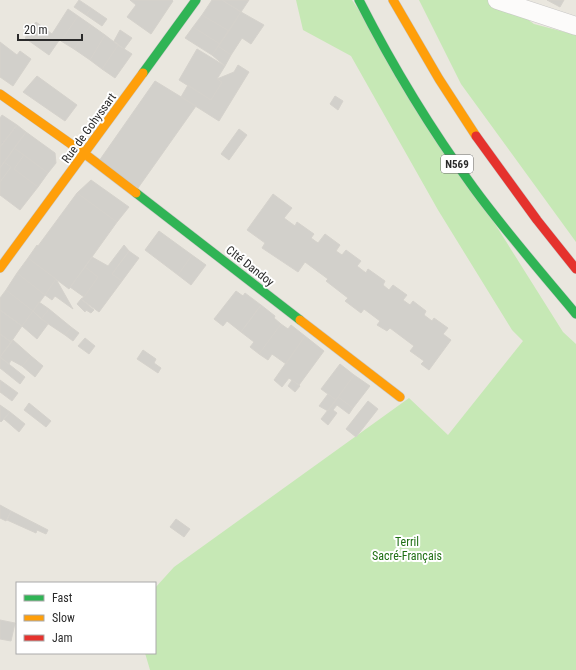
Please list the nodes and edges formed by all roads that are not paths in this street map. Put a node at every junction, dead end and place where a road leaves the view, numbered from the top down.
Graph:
1 (196, 0) edge
2 (359, 0) edge
3 (393, 0) edge
4 (497, 0) edge
5 (576, 26) edge
6 (0, 94) edge
7 (85, 154) junction
8 (0, 268) edge
9 (576, 268) edge
10 (576, 314) edge
11 (400, 397) dead end

1 - 7 main road, Rue de Gohyssart
2 - 10 main road, N569
3 - 9 main road, N569
4 - 5 street
6 - 7 main road, CIté Dandoy
7 - 8 main road, Rue de Gohyssart
7 - 11 main road, CIté Dandoy

